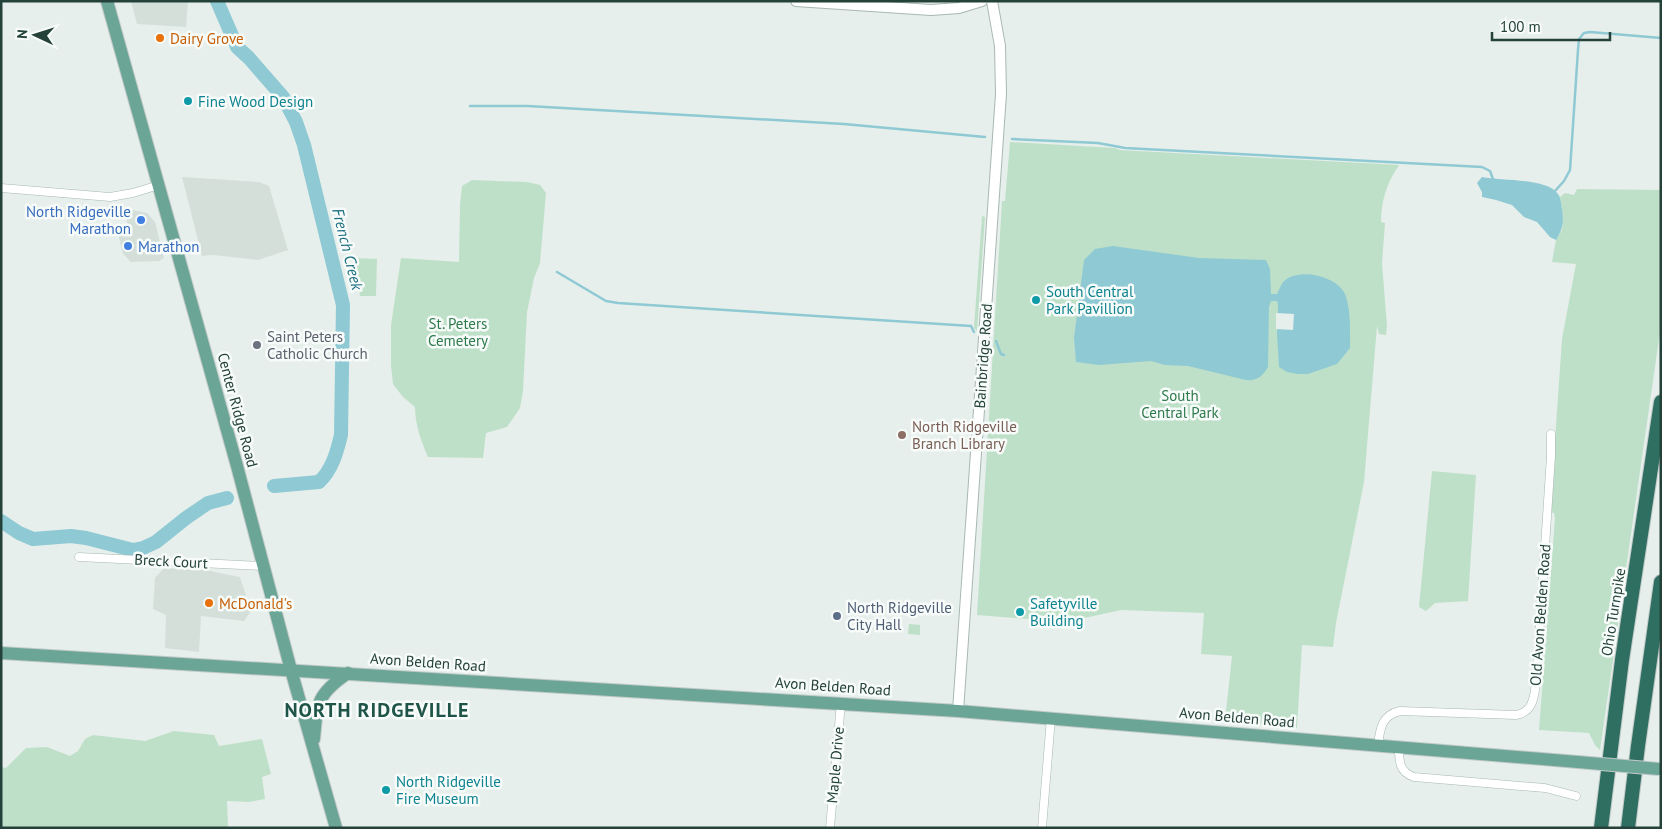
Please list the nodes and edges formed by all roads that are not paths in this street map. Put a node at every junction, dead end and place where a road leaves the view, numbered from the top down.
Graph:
1 (108, 1) edge
2 (796, 1) edge
3 (982, 1) edge
4 (992, 1) edge
5 (159, 185) junction
6 (1, 188) edge
7 (1661, 402) edge
8 (1551, 434) dead end
9 (78, 557) dead end
10 (263, 566) junction
11 (1661, 582) edge
12 (1, 653) edge
13 (290, 670) junction
14 (348, 673) junction
15 (841, 703) junction
16 (958, 711) junction
17 (1051, 718) junction
18 (1378, 745) junction
19 (1399, 747) junction
20 (313, 749) junction
21 (1660, 769) edge
22 (1576, 796) dead end
23 (336, 828) edge
24 (830, 828) edge
25 (1042, 828) edge
26 (1600, 828) edge
27 (1628, 828) edge

1 - 5 main road, Center Ridge Road
2 - 3 street
4 - 16 street, Bainbridge Road
5 - 6 street
5 - 10 main road, Center Ridge Road
7 - 26 highway, Ohio Turnpike
8 - 18 street, Old Avon Belden Road
9 - 10 street, Breck Court
10 - 13 main road, Center Ridge Road
11 - 27 highway
12 - 13 main road, Avon Belden Road
13 - 14 main road, Avon Belden Road
13 - 20 main road, Center Ridge Road
14 - 15 main road, Avon Belden Road
14 - 20 main road
15 - 16 main road, Avon Belden Road
15 - 24 street, Maple Drive
16 - 17 main road, Avon Belden Road
17 - 18 main road, Avon Belden Road
17 - 25 street
18 - 19 main road, Avon Belden Road
19 - 21 main road, Avon Belden Road, bridge
19 - 22 street
20 - 23 main road, Center Ridge Road

